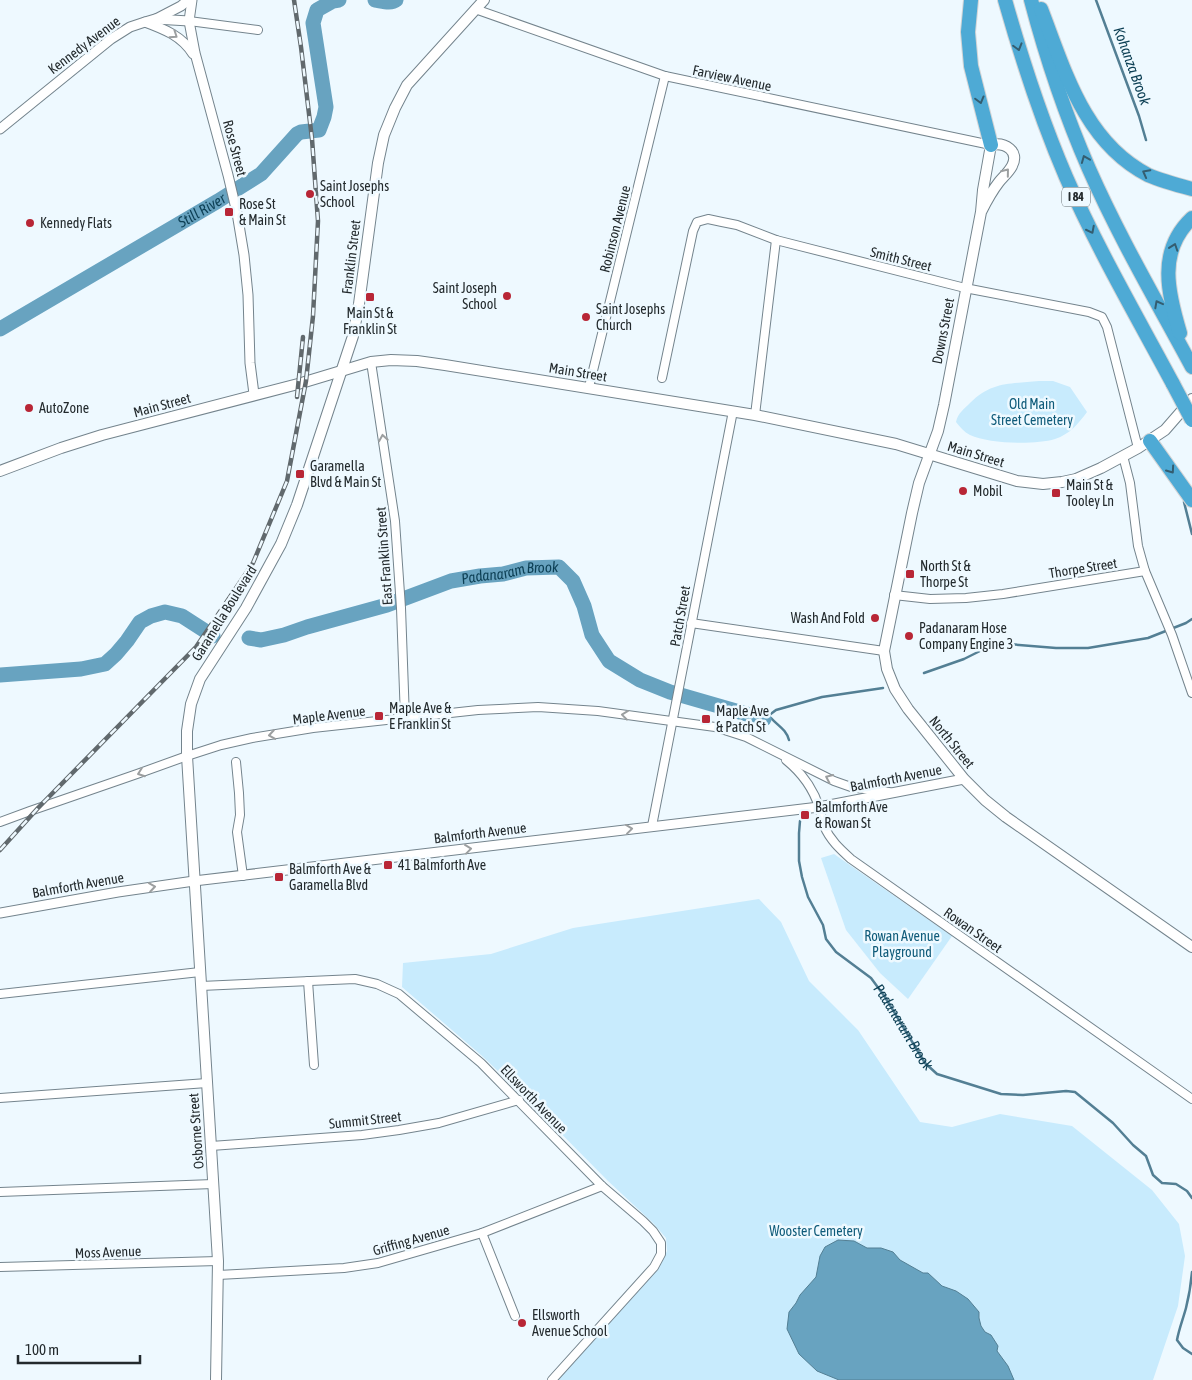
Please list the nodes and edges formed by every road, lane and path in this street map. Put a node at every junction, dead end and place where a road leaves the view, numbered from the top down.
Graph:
1 (188, 0) edge
2 (192, 0) edge
3 (484, 0) edge
4 (971, 0) edge
5 (1005, 0) edge
6 (1031, 0) edge
7 (1038, 0) edge
8 (475, 9) junction
9 (155, 20) junction
10 (189, 21) junction
11 (145, 22) junction
12 (258, 30) dead end
13 (196, 59) junction
14 (665, 76) junction
15 (0, 130) edge
16 (991, 145) junction
17 (1192, 189) edge
18 (980, 212) junction
19 (1192, 218) edge
20 (776, 240) junction
21 (966, 288) junction
22 (371, 362) junction
23 (1191, 365) edge
24 (341, 370) junction
25 (662, 378) dead end
26 (589, 387) junction
27 (254, 394) junction
28 (1192, 399) edge
29 (732, 410) junction
30 (755, 415) junction
31 (1192, 420) edge
32 (1144, 444) junction
33 (929, 453) junction
34 (1123, 456) junction
35 (0, 471) edge
36 (1192, 500) edge
37 (1145, 571) junction
38 (894, 596) junction
39 (691, 624) junction
40 (884, 651) junction
41 (1192, 693) edge
42 (405, 719) junction
43 (673, 721) junction
44 (775, 751) junction
45 (187, 756) junction
46 (236, 762) dead end
47 (964, 779) junction
48 (893, 792) junction
49 (819, 807) junction
50 (0, 822) edge
51 (652, 826) junction
52 (243, 876) junction
53 (194, 881) junction
54 (0, 913) edge
55 (1192, 946) edge
56 (200, 972) junction
57 (308, 981) junction
58 (201, 986) junction
59 (0, 994) edge
60 (314, 1065) dead end
61 (207, 1083) junction
62 (0, 1098) edge
63 (1192, 1099) edge
64 (519, 1100) junction
65 (211, 1146) junction
66 (213, 1184) junction
67 (602, 1186) junction
68 (0, 1192) edge
69 (482, 1233) junction
70 (218, 1261) junction
71 (0, 1267) edge
72 (218, 1275) junction
73 (515, 1316) dead end
74 (216, 1380) edge
75 (552, 1380) edge

1 - 9 street
2 - 10 street, Rose Street
3 - 8 main road, Franklin Street
4 -> 16 highway
5 -> 31 highway, I 84, bridge
23 -> 6 highway, I 84
17 -> 7 highway
8 - 14 street, Farview Avenue
8 - 24 main road, Franklin Street
9 - 10 street, Kennedy Avenue
9 - 11 street, Kennedy Avenue
10 - 12 street, Kennedy Avenue
10 - 13 street, Rose Street
11 -> 13 street
11 - 15 street, Kennedy Avenue
13 - 27 street, Rose Street
14 - 16 street, Farview Avenue
14 - 26 street, Robinson Avenue
16 - 18 main road, Downs Street
18 -> 16 main road, Downs Street
18 - 21 main road, Downs Street
23 -> 19 highway
20 - 21 street, Smith Street
20 - 25 street, Smith Street
20 - 30 street
21 - 32 street, Smith Street
21 - 33 main road, Downs Street
22 - 24 main road, Main Street
22 - 26 main road, Main Street
42 -> 22 street, East Franklin Street
24 - 27 main road, Main Street
24 - 45 main road, Garamella Boulevard
26 - 29 main road, Main Street
27 - 35 main road, Main Street
28 - 32 main road, Main Street
29 - 30 main road, Main Street
29 - 39 street, Patch Street
30 - 33 main road, Main Street
32 - 34 main road, Main Street
32 -> 36 highway
33 - 34 main road, Main Street
33 - 38 main road, North Street
34 - 37 street
37 - 38 street, Thorpe Street
37 - 41 street
38 - 40 main road, North Street
39 - 40 street
39 - 43 street, Patch Street
40 - 47 main road, North Street
43 -> 42 street, Maple Avenue
42 -> 45 street, Maple Avenue
43 - 44 street, Rowan Street
43 - 51 street, Patch Street
48 -> 44 street, Rowan Street
44 - 49 street, Rowan Street
45 -> 50 street, Maple Avenue
45 - 53 main road, Garamella Boulevard
46 - 52 street
47 - 48 street, Balmforth Avenue
47 - 55 main road, North Street
48 - 49 street, Balmforth Avenue
49 - 51 street, Balmforth Avenue
49 - 63 street, Rowan Street
52 -> 51 street, Balmforth Avenue
52 - 53 street, Balmforth Avenue
54 -> 53 street, Balmforth Avenue
53 - 56 main road, Osborne Street
56 - 58 main road, Osborne Street
56 - 59 street
57 - 58 street, Ellsworth Avenue
57 - 60 street
57 - 64 street, Ellsworth Avenue
58 - 61 main road, Osborne Street
61 - 62 street
61 - 65 main road, Osborne Street
64 - 65 street, Summit Street
64 - 67 street, Ellsworth Avenue
65 - 66 main road, Osborne Street
66 - 68 street
66 - 70 main road, Osborne Street
67 - 69 street, Griffing Avenue
67 - 75 street, Ellsworth Avenue
69 - 72 street, Griffing Avenue
69 - 73 street
70 - 71 street, Moss Avenue
70 - 72 main road, Osborne Street
72 - 74 main road, Osborne Street

